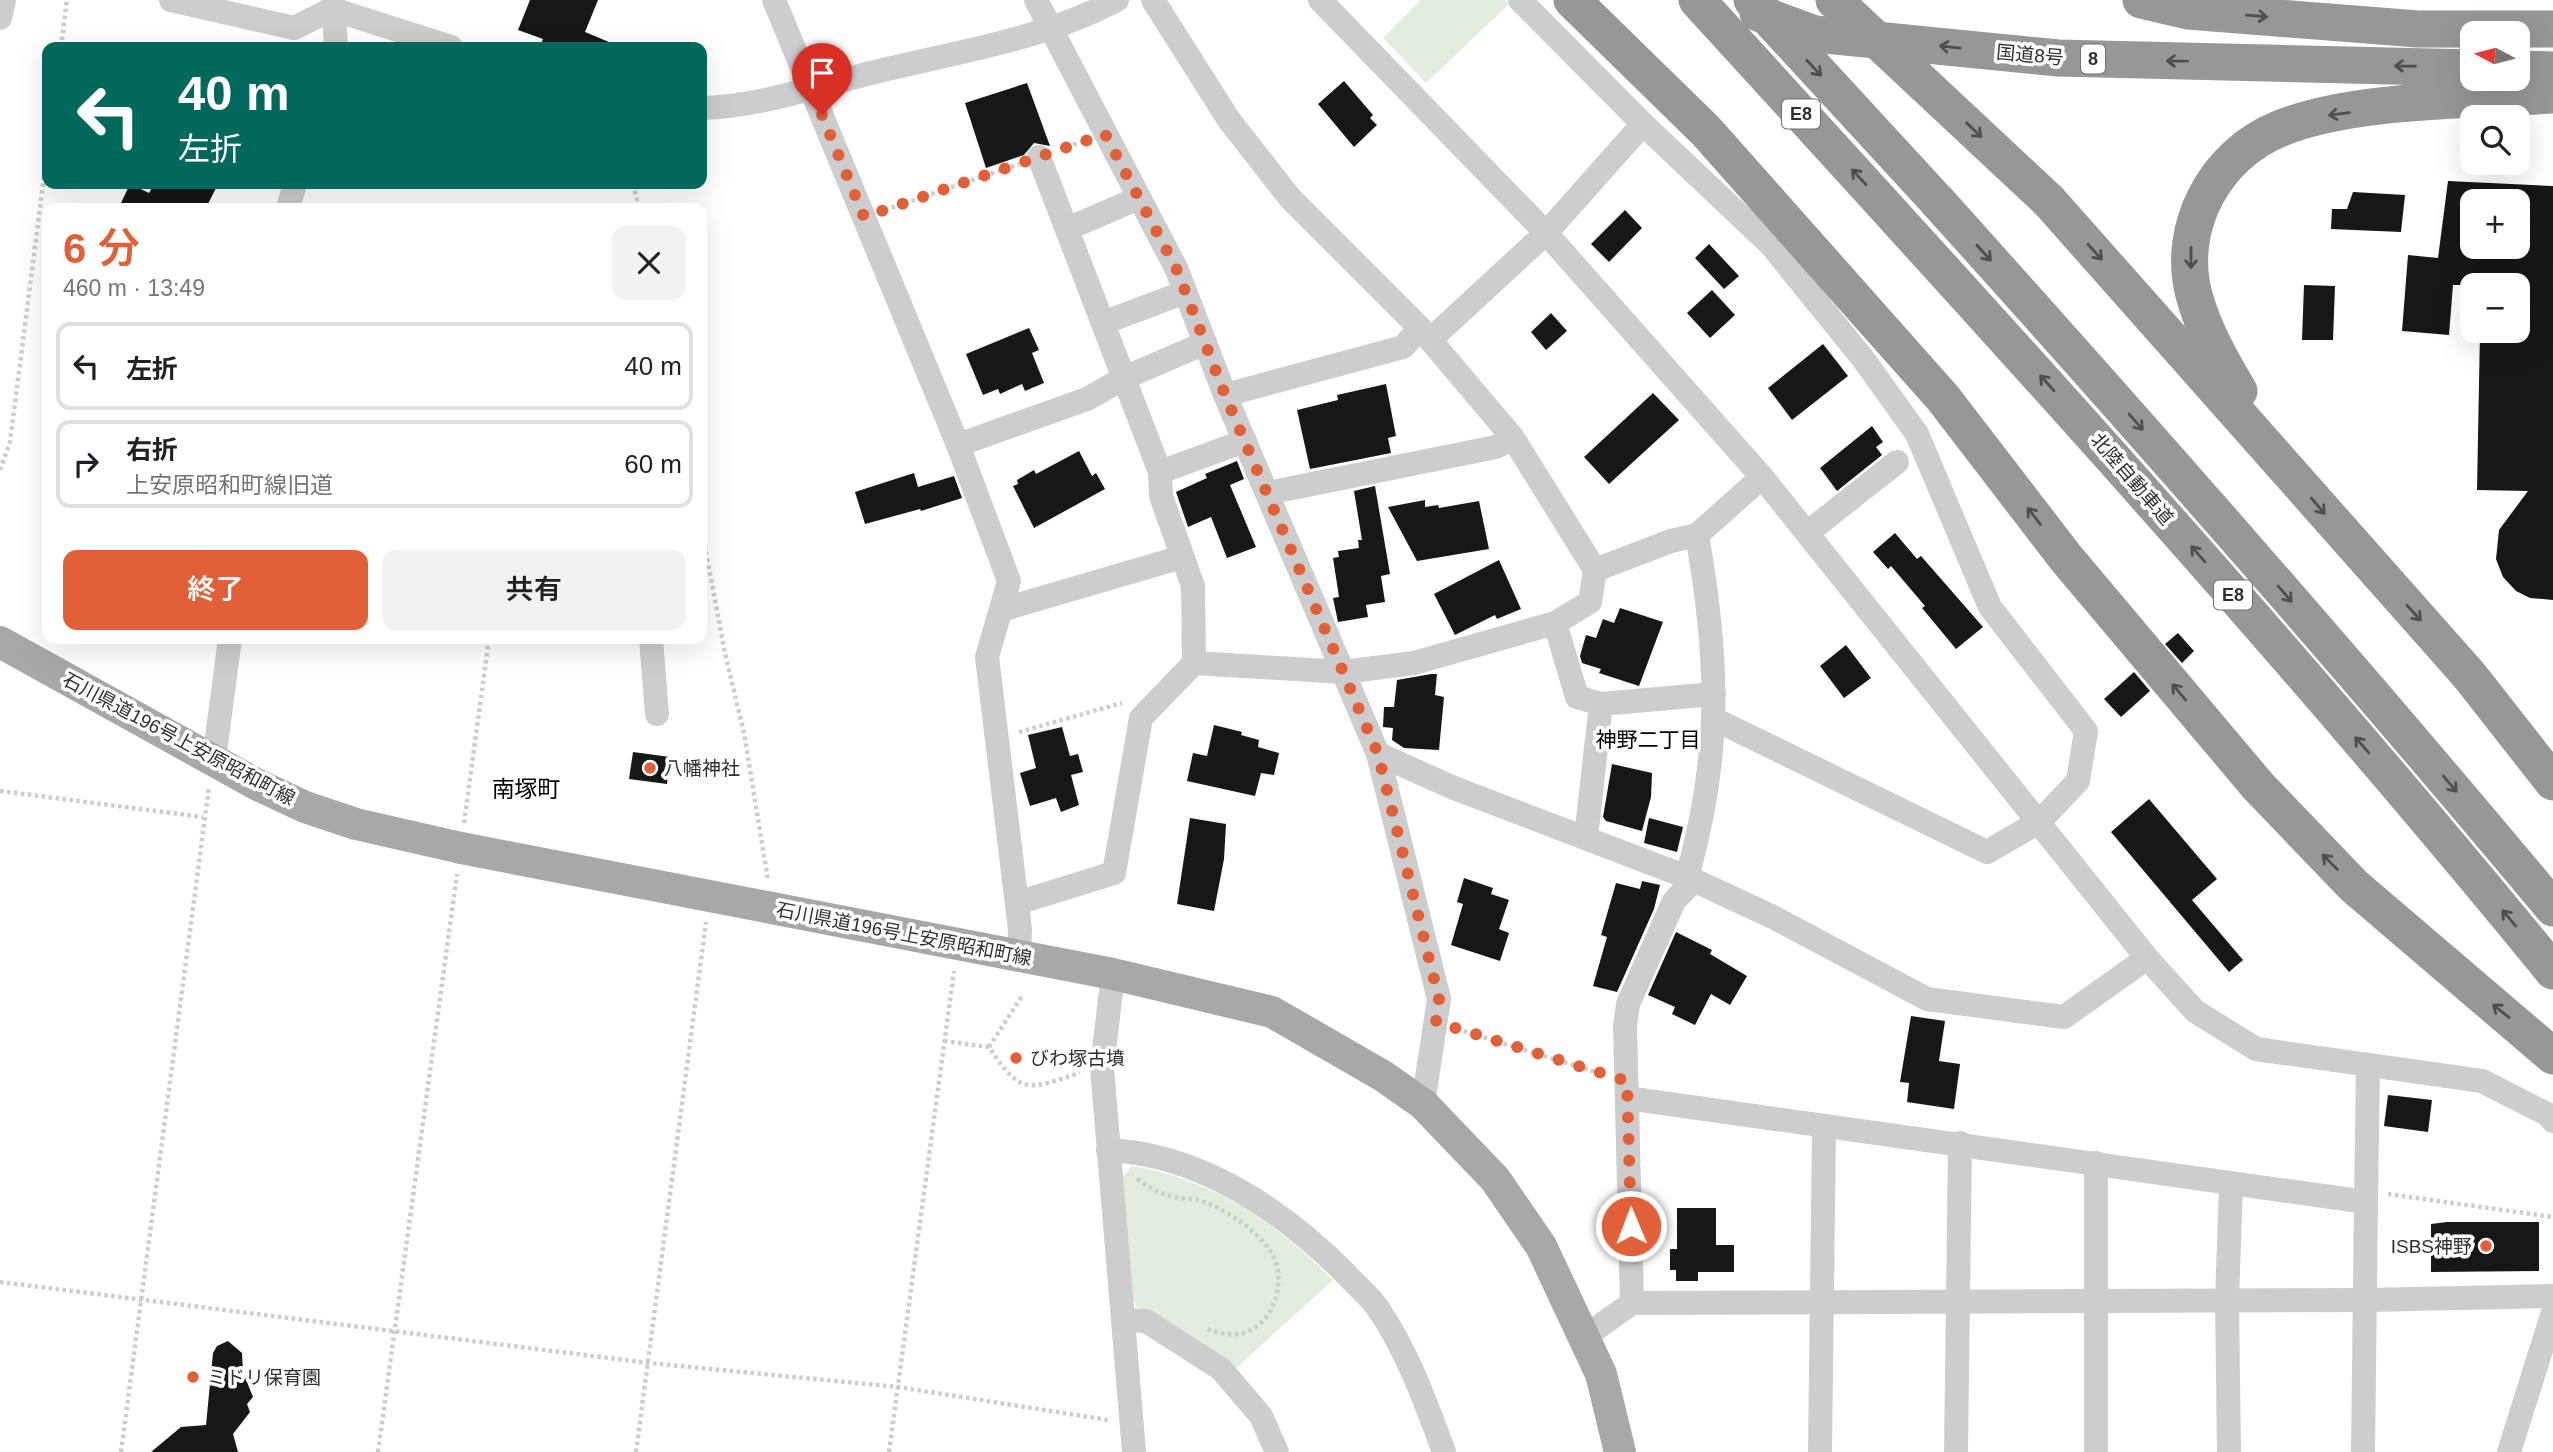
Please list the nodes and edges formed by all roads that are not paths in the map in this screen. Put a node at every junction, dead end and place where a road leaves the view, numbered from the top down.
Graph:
1 (4, 0) edge
2 (171, 0) edge
3 (774, 0) edge
4 (1036, 0) edge
5 (1117, 0) edge
6 (1153, 0) edge
7 (1320, 0) edge
8 (1520, 0) edge
9 (1572, 0) edge
10 (1697, 0) edge
11 (1720, 0) edge
12 (1752, 0) edge
13 (1834, 0) edge
14 (2141, 0) edge
15 (333, 5) edge
16 (0, 18) edge
17 (1050, 28) junction
18 (2553, 29) edge
19 (336, 42) edge
20 (436, 42) edge
21 (2460, 68) edge
22 (2530, 69) edge
23 (2553, 70) edge
24 (812, 90) junction
25 (2553, 95) edge
26 (707, 107) edge
27 (1643, 124) junction
28 (1040, 157) road end
29 (1139, 198) junction
30 (1067, 229) junction
31 (1546, 233) junction
32 (1185, 292) junction
33 (1103, 323) junction
34 (1425, 334) junction
35 (1205, 342) junction
36 (1124, 378) junction
37 (1225, 395) junction
38 (1513, 439) junction
39 (1245, 441) junction
40 (958, 445) junction
41 (2274, 453) junction
42 (1897, 462) dead end
43 (1160, 472) junction
44 (1762, 477) junction
45 (1267, 493) junction
46 (1807, 533) junction
47 (1697, 535) junction
48 (1182, 557) junction
49 (1595, 570) junction
50 (1001, 610) junction
51 (1555, 623) junction
52 (0, 642) edge
53 (229, 644) edge
54 (651, 644) edge
55 (1194, 663) junction
56 (1343, 672) junction
57 (1601, 704) junction
58 (1714, 706) junction
59 (657, 714) dead end
60 (1378, 754) junction
61 (214, 760) junction
62 (2553, 782) edge
63 (2039, 822) junction
64 (1586, 837) junction
65 (1691, 879) junction
66 (1017, 903) junction
67 (2553, 908) edge
68 (1019, 955) junction
69 (2147, 958) junction
70 (2553, 971) edge
71 (1113, 974) junction
72 (2553, 1056) edge
73 (2368, 1065) junction
74 (1627, 1090) junction
75 (1423, 1104) junction
76 (2553, 1121) edge
77 (1824, 1127) junction
78 (1960, 1143) junction
79 (1108, 1150) junction
80 (2096, 1163) junction
81 (2231, 1182) junction
82 (2366, 1196) junction
83 (2553, 1296) edge
84 (2366, 1300) junction
85 (2096, 1301) junction
86 (2227, 1301) junction
87 (1820, 1302) junction
88 (1959, 1302) junction
89 (1632, 1303) junction
90 (2553, 1312) edge
91 (1123, 1320) junction
92 (1583, 1338) junction
93 (1133, 1452) edge
94 (1277, 1452) edge
95 (1444, 1452) edge
96 (1620, 1452) edge
97 (1820, 1452) edge
98 (1956, 1452) edge
99 (2096, 1452) edge
100 (2229, 1452) edge
101 (2363, 1452) edge
102 (2508, 1452) edge

1 - 16 street
2 - 15 street
3 - 24 street
4 - 17 street
5 - 17 street
6 - 34 street
7 - 31 street
8 - 27 street
72 -> 9 highway
70 -> 10 highway, 北陸自動車道 / E8
21 -> 11 highway, 国道8号 / 8
12 -> 67 highway, 北陸自動車道 / E8, bridge
13 -> 41 highway, bridge
14 -> 18 highway
15 - 19 street
15 - 20 street
17 - 24 street
17 - 29 street
22 - 23 highway
24 - 26 street
24 - 40 street
25 -> 41 highway
27 - 31 street
27 - 63 street
28 - 30 street
29 - 30 street
29 - 32 street
30 - 33 street
31 - 34 street
31 - 44 street
32 - 33 street
32 - 35 street
33 - 36 street
34 - 37 street
34 - 38 street
35 - 36 street
35 - 37 street
36 - 40 street
36 - 43 street
37 - 39 street
38 - 45 street
38 - 49 street
39 - 43 street
39 - 45 street
40 - 50 street
41 -> 62 highway
42 - 46 street
43 - 48 street
44 - 46 street
44 - 47 street
45 - 56 street
46 - 63 street
47 - 49 street
47 - 58 street
48 - 50 street
48 - 55 street
49 - 51 street
50 - 66 street
51 - 56 street
51 - 57 street
52 - 61 main road, 石川県道196号上安原昭和町線
53 - 61 street
54 - 59 street
55 - 56 street
55 - 66 street
56 - 60 street
57 - 58 street
57 - 64 street
58 - 63 street
58 - 65 street
60 - 64 street
60 - 75 street
61 - 68 main road, 石川県道196号上安原昭和町線
63 - 69 street
64 - 65 street
65 - 69 street
65 - 74 street
66 - 68 street
68 - 71 main road, 石川県道196号上安原昭和町線
69 - 73 street
71 - 75 main road, 石川県道196号上安原昭和町線
71 - 79 street
73 - 76 street
73 - 82 street
74 - 77 street
74 - 89 street
75 - 92 main road, 石川県道196号上安原昭和町線
77 - 78 street
77 - 87 street
78 - 80 street
78 - 88 street
79 - 91 street
79 - 95 street
80 - 81 street
80 - 85 street
81 - 82 street
81 - 86 street
82 - 84 street
83 - 84 street
84 - 86 street
84 - 101 street
85 - 86 street
85 - 88 street
85 - 99 street
86 - 100 street
87 - 88 street
87 - 89 street
87 - 97 street
88 - 98 street
89 - 92 street
90 - 102 street
91 - 93 street
91 - 94 street
92 - 96 main road, 石川県道196号上安原昭和町線

